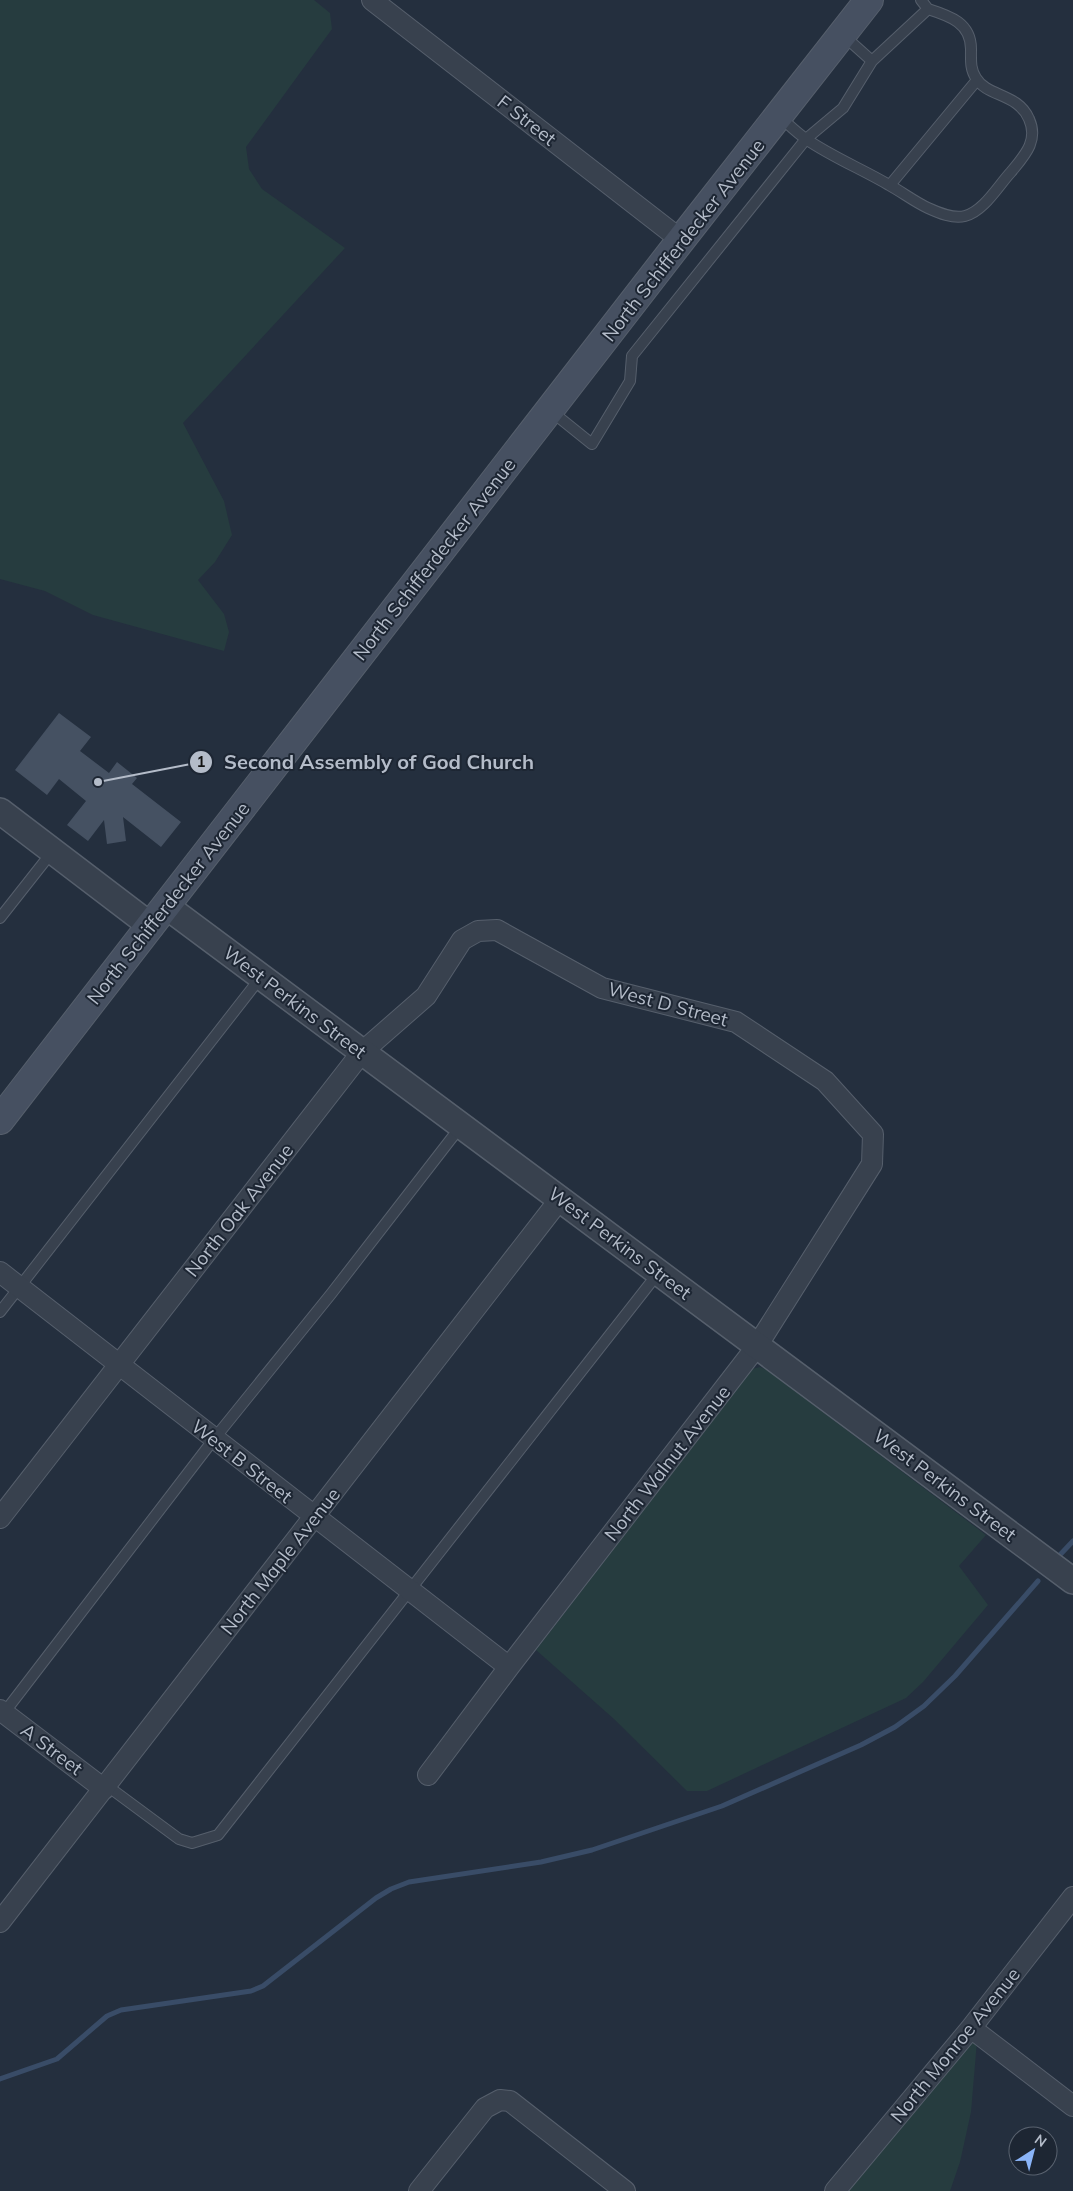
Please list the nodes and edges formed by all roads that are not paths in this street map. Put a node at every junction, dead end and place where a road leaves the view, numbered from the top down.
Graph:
1 (372, 0) edge
2 (857, 0) edge
3 (869, 0) edge
4 (921, 0) edge
5 (928, 9) junction
6 (837, 42) junction
7 (872, 61) junction
8 (977, 80) junction
9 (779, 116) junction
10 (806, 139) junction
11 (890, 185) junction
12 (681, 240) junction
13 (550, 411) junction
14 (0, 811) edge
15 (52, 851) junction
16 (158, 916) junction
17 (0, 918) edge
18 (497, 930) joint
19 (261, 977) junction
20 (362, 1052) junction
21 (0, 1120) edge
22 (462, 1126) junction
23 (873, 1134) joint
24 (560, 1199) junction
25 (0, 1272) edge
26 (659, 1272) junction
27 (20, 1287) junction
28 (0, 1312) edge
29 (757, 1346) junction
30 (118, 1366) junction
31 (214, 1439) junction
32 (314, 1517) junction
33 (0, 1518) edge
34 (1073, 1580) edge
35 (409, 1591) junction
36 (509, 1667) junction
37 (2, 1712) edge
38 (428, 1776) dead end
39 (105, 1787) junction
40 (1073, 1897) edge
41 (0, 1922) edge
42 (971, 2028) junction
43 (1073, 2106) edge
44 (419, 2191) edge
45 (625, 2191) edge
46 (835, 2191) edge

1 - 12 street, F Street
2 - 6 street
3 - 6 main road, North Schifferdecker Avenue
4 - 5 lane
5 - 7 lane
5 - 8 lane
6 - 7 lane
6 - 9 main road, North Schifferdecker Avenue
7 - 10 lane
8 - 11 lane
8 - 11 lane
9 - 10 lane
9 - 12 main road, North Schifferdecker Avenue
10 - 11 lane
10 - 13 lane
12 - 13 main road, North Schifferdecker Avenue
13 - 16 main road, North Schifferdecker Avenue
14 - 15 street, West Perkins Street
15 - 16 street, West Perkins Street
15 - 17 lane
16 - 19 street, West Perkins Street
16 - 21 main road, North Schifferdecker Avenue
18 - 20 street, North Oak Avenue
18 - 23 street, West D Street
19 - 20 street, West Perkins Street
19 - 27 lane
20 - 22 street, West Perkins Street
20 - 30 street, North Oak Avenue
22 - 24 street, West Perkins Street
22 - 31 lane
23 - 29 street, North Walnut Avenue
24 - 26 street, West Perkins Street
24 - 32 street, North Maple Avenue
25 - 27 street, West B Street
26 - 29 street, West Perkins Street
26 - 35 lane
27 - 28 lane
27 - 30 street, West B Street
29 - 34 street, West Perkins Street
29 - 36 street, North Walnut Avenue
30 - 31 street, West B Street
30 - 33 street, North Oak Avenue
31 - 32 street, West B Street
31 - 37 lane
32 - 35 street, West B Street
32 - 39 street, North Maple Avenue
35 - 36 street, West B Street
35 - 39 lane
36 - 38 street, North Walnut Avenue
37 - 39 street, A Street
39 - 41 street, North Maple Avenue
40 - 42 street, North Monroe Avenue
42 - 43 street
42 - 46 street, North Monroe Avenue
44 - 45 street

